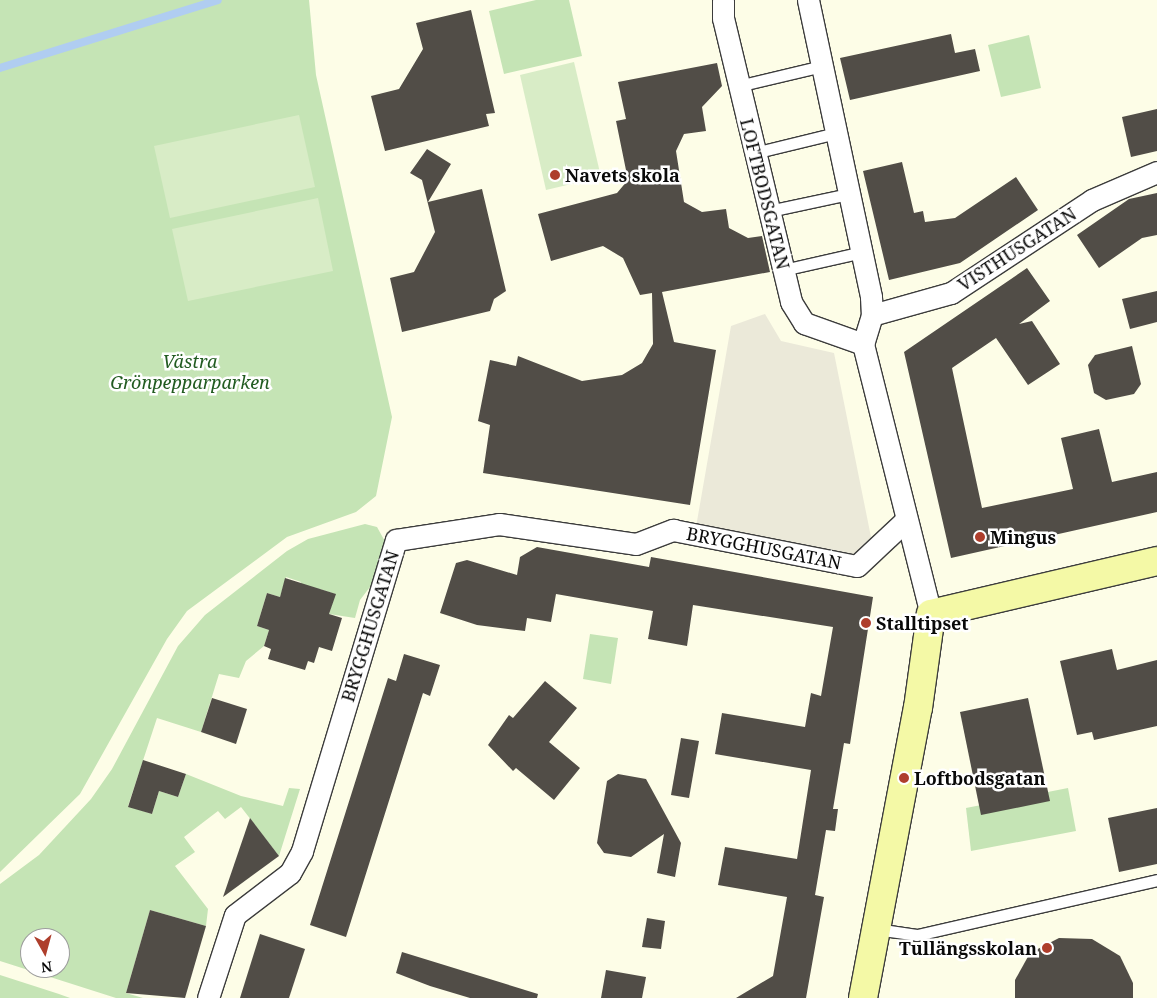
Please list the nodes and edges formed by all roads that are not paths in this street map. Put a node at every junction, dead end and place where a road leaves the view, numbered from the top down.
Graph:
1 (723, 0) edge
2 (808, 0) edge
3 (822, 66) junction
4 (738, 86) junction
5 (836, 133) junction
6 (754, 152) junction
7 (1157, 172) edge
8 (849, 194) junction
9 (769, 211) junction
10 (862, 252) junction
11 (784, 270) junction
12 (872, 315) junction
13 (864, 344) junction
14 (906, 520) junction
15 (1157, 562) edge
16 (930, 614) junction
17 (1157, 880) edge
18 (875, 929) junction
19 (208, 998) edge
20 (863, 998) edge

1 - 4 street, LOFTBODSGATAN
2 - 3 street
3 - 4 lane
3 - 5 street
4 - 6 street, LOFTBODSGATAN
5 - 6 lane
5 - 8 street
6 - 9 street, LOFTBODSGATAN
7 - 12 street, VISTHUSGATAN
8 - 9 lane
8 - 10 street
9 - 11 street, LOFTBODSGATAN
10 - 11 lane
10 - 12 street
11 - 13 street, LOFTBODSGATAN
12 - 13 street
13 - 14 street
14 - 16 street
14 - 19 street, BRYGGHUSGATAN
15 - 16 street
16 - 18 street
17 - 18 lane
18 - 20 street

